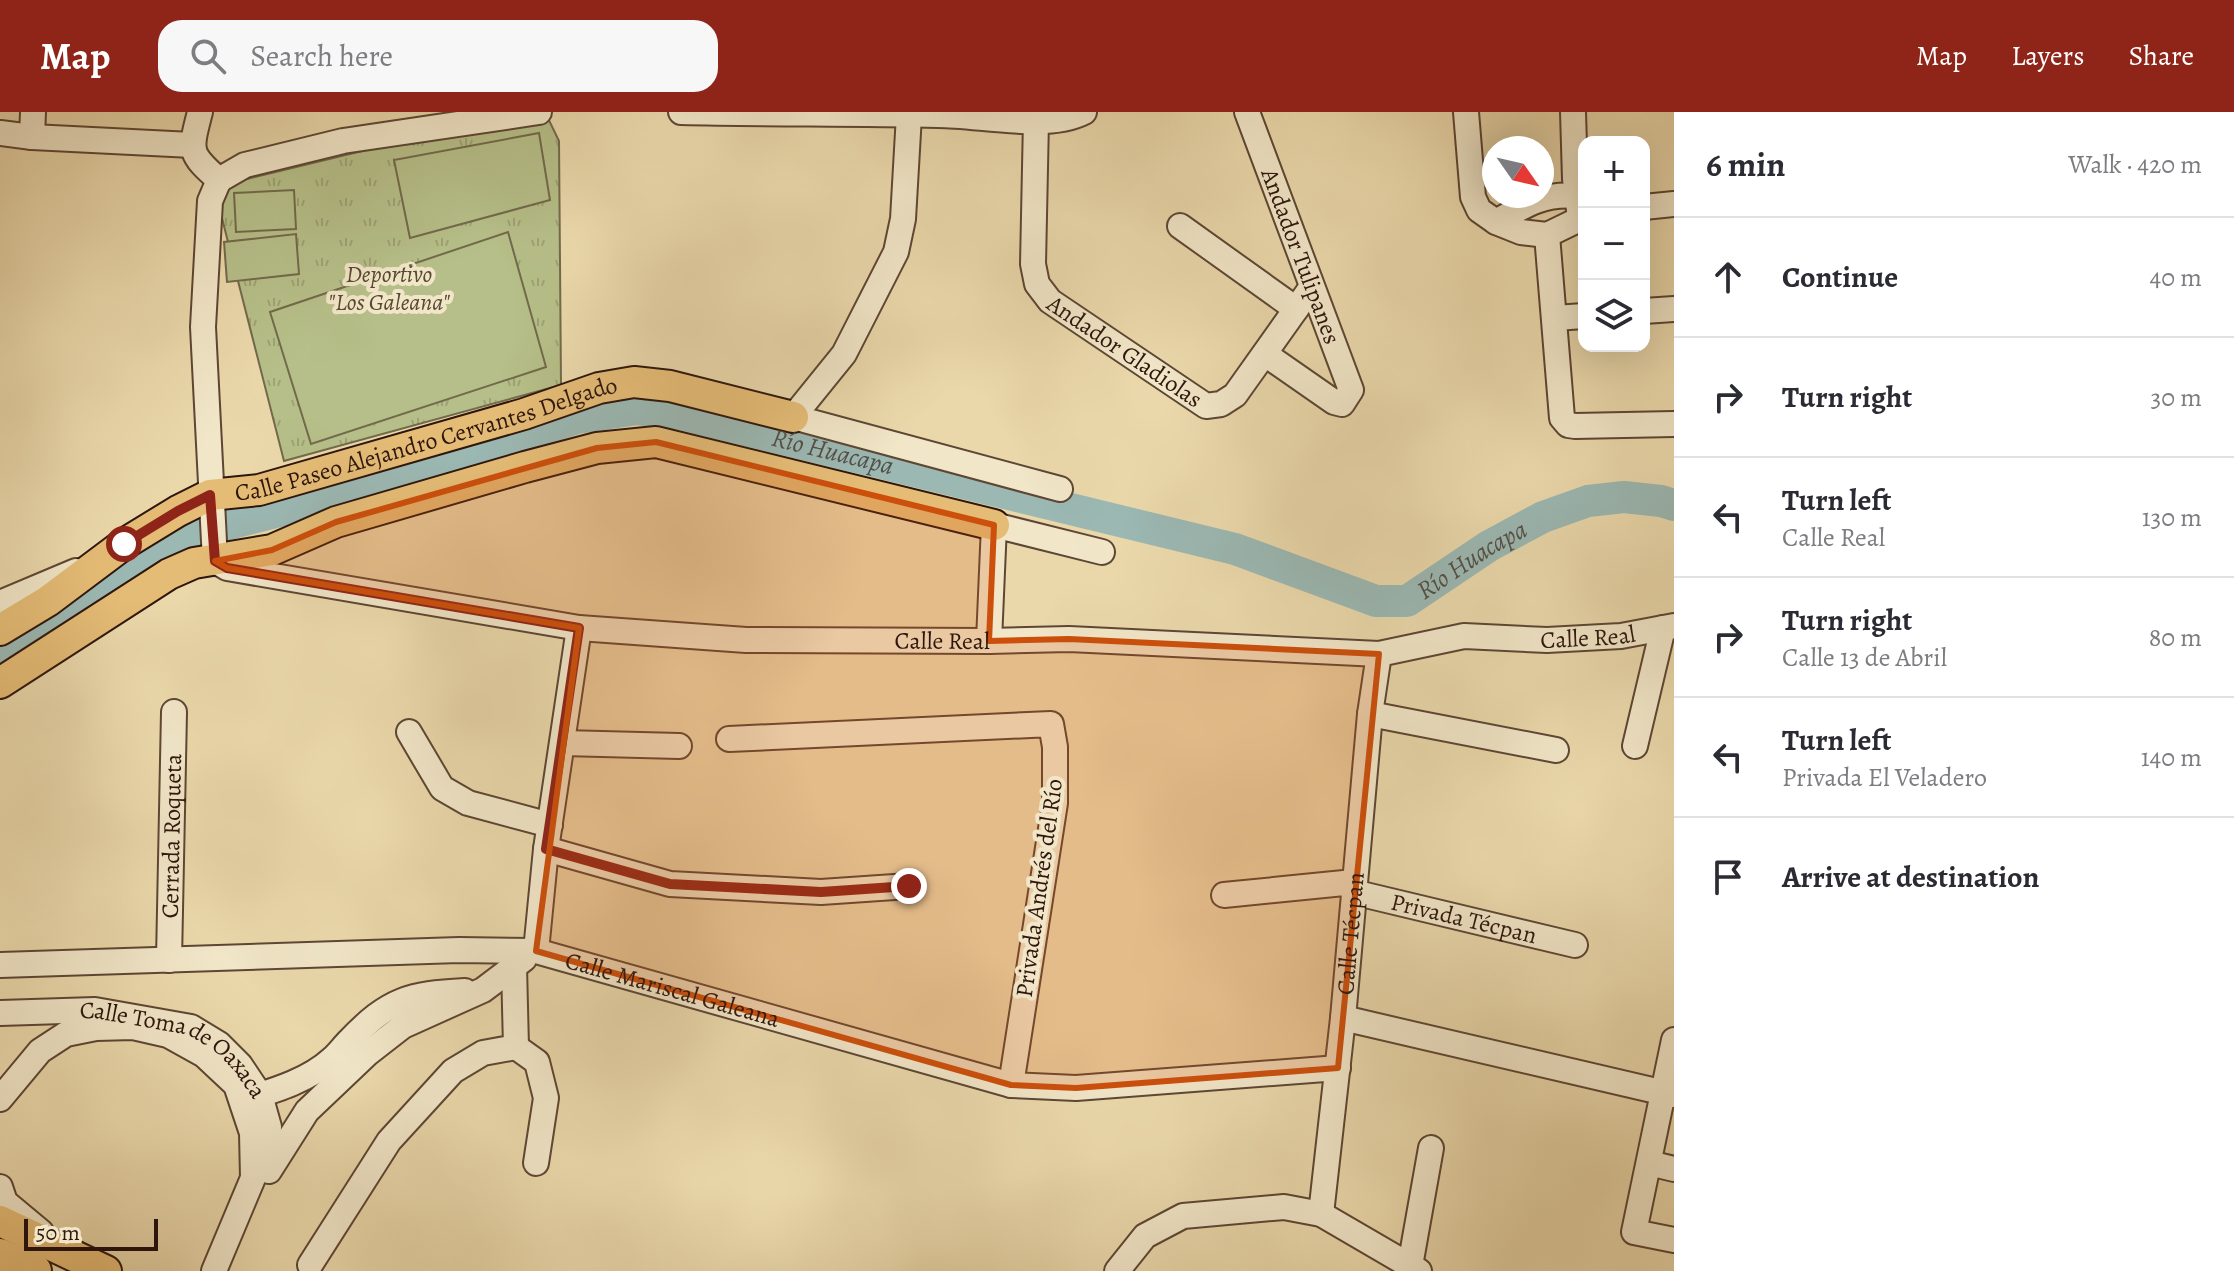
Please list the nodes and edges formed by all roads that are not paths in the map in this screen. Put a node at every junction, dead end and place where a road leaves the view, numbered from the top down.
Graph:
1 (33, 112) edge
2 (200, 112) edge
3 (539, 112) edge
4 (681, 112) edge
5 (1084, 112) edge
6 (1247, 112) edge
7 (1466, 112) edge
8 (1573, 112) edge
9 (828, 113) edge
10 (909, 115) junction
11 (1036, 120) junction
12 (0, 133) edge
13 (32, 137) junction
14 (192, 145) junction
15 (219, 180) junction
16 (1674, 204) edge
17 (1650, 206) edge
18 (1578, 208) edge
19 (1581, 208) edge
20 (1578, 212) edge
21 (1488, 216) junction
22 (1180, 226) dead end
23 (1547, 235) junction
24 (1311, 288) junction
25 (1296, 309) junction
26 (1674, 309) edge
27 (1650, 311) edge
28 (1578, 316) edge
29 (1555, 318) junction
30 (1265, 354) junction
31 (793, 417) junction
32 (1674, 424) edge
33 (1060, 489) dead end
34 (211, 500) junction
35 (994, 525) junction
36 (124, 544) junction
37 (1102, 552) dead end
38 (214, 554) junction
39 (0, 603) edge
40 (1668, 627) edge
41 (579, 628) junction
42 (0, 630) edge
43 (989, 641) junction
44 (1379, 654) junction
45 (0, 683) edge
46 (174, 712) dead end
47 (1370, 714) junction
48 (409, 732) dead end
49 (729, 739) dead end
50 (563, 743) junction
51 (679, 746) dead end
52 (1635, 746) dead end
53 (1556, 750) dead end
54 (548, 837) junction
55 (909, 886) dead end
56 (1353, 887) junction
57 (1224, 895) dead end
58 (1575, 945) dead end
59 (536, 951) junction
60 (169, 960) junction
61 (0, 965) edge
62 (514, 966) junction
63 (483, 990) junction
64 (0, 1013) edge
65 (1343, 1018) junction
66 (1674, 1040) edge
67 (516, 1047) junction
68 (1338, 1068) junction
69 (1011, 1085) junction
70 (1669, 1094) edge
71 (251, 1098) junction
72 (0, 1099) edge
73 (1431, 1148) dead end
74 (536, 1163) dead end
75 (1649, 1163) junction
76 (1674, 1169) edge
77 (260, 1176) junction
78 (0, 1187) edge
79 (1321, 1214) junction
80 (0, 1221) edge
81 (1674, 1240) edge
82 (58, 1247) junction
83 (0, 1256) edge
84 (310, 1265) dead end
85 (1414, 1268) edge
86 (34, 1271) edge
87 (106, 1271) edge
88 (214, 1271) edge
89 (228, 1271) edge
90 (1117, 1271) edge

1 - 13 street
2 - 14 street
3 - 15 street
4 - 9 street
5 - 11 street
6 - 24 street, Andador Tulipanes
7 - 21 street
8 - 19 street
9 - 10 street
10 - 11 street
10 - 31 street
11 - 30 street, Andador Gladiolas
12 - 13 street
13 - 14 street
14 - 15 street
15 - 34 street
16 - 17 street
18 - 21 street
20 - 23 street
21 - 23 street
22 - 25 street
23 - 29 street
24 - 25 street
24 - 30 street, Andador Tulipanes
25 - 30 street
26 - 27 street
28 - 29 street
29 - 32 street
31 - 33 street
31 - 34 main road, Calle Paseo Alejandro Cervantes Delgado
34 - 36 main road, Calle Paseo Alejandro Cervantes Delgado
34 - 38 street
35 - 37 street
35 - 38 main road
35 - 43 street
36 - 39 street
36 - 42 main road, Calle Paseo Alejandro Cervantes Delgado
38 - 41 street, Calle Real
38 - 45 main road
40 - 44 street, Calle Real
40 - 52 street
41 - 43 street, Calle Real
41 - 50 street
43 - 44 street, Calle Real
44 - 47 street, Calle Técpan
46 - 60 street, Cerrada Roqueta
47 - 53 street
47 - 56 street, Calle Técpan
48 - 54 street
49 - 69 street, Privada Andrés del Río
50 - 51 street
50 - 54 street
54 - 55 street
54 - 59 street
56 - 57 street, Privada Técpan
56 - 58 street, Privada Técpan
56 - 65 street, Calle Técpan
59 - 60 street, Calle Mariscal Galeana
59 - 62 street, Calle Toma de Oaxaca
59 - 69 street, Calle Mariscal Galeana
60 - 61 street, Calle Mariscal Galeana
62 - 63 street, Calle Toma de Oaxaca
62 - 67 street
63 - 71 street
63 - 77 street, Calle Toma de Oaxaca
64 - 71 street, Calle Toma de Oaxaca
65 - 68 street, Calle Técpan
65 - 70 street
66 - 70 street
67 - 74 street
67 - 84 street
68 - 69 street, Calle Mariscal Galeana
68 - 79 street, Calle Técpan
70 - 75 street
71 - 72 street, Calle Toma de Oaxaca
71 - 77 street, Calle Toma de Oaxaca
73 - 85 street
75 - 76 street
75 - 81 street
77 - 88 street, Calle Toma de Oaxaca
77 - 89 street, Calle Toma de Oaxaca
78 - 82 street
79 - 85 street
79 - 90 street
80 - 82 main road
82 - 87 main road
83 - 86 highway

